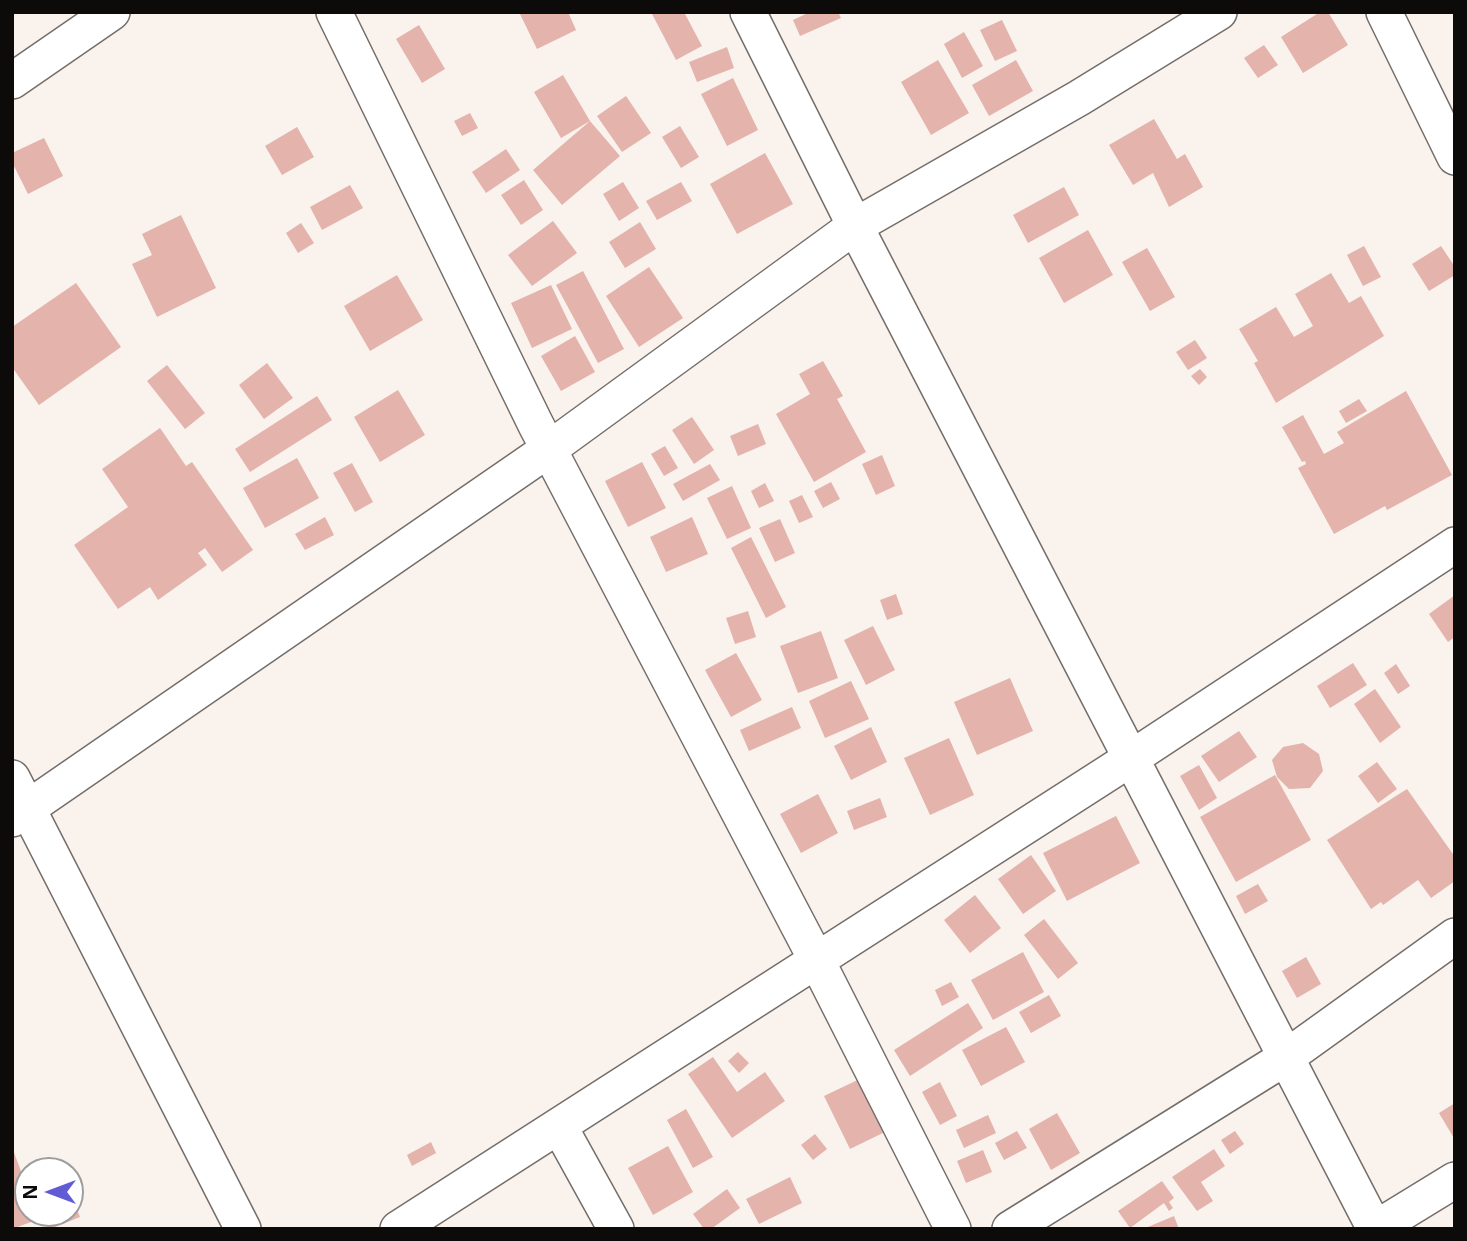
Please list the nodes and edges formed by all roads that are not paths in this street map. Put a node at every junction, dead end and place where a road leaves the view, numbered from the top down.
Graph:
1 (112, 12) edge
2 (334, 12) edge
3 (748, 12) edge
4 (1219, 12) edge
5 (1384, 12) edge
6 (12, 81) edge
7 (1455, 157) edge
8 (855, 226) junction
9 (549, 449) junction
10 (1455, 545) edge
11 (1130, 759) junction
12 (17, 802) edge
13 (1455, 936) edge
14 (816, 959) junction
15 (1288, 1056) junction
16 (559, 1126) junction
17 (1455, 1180) edge
18 (243, 1229) edge
19 (398, 1229) edge
20 (616, 1229) edge
21 (953, 1229) edge
22 (1010, 1229) edge

1 - 6 street
2 - 9 street
3 - 8 street
4 - 8 street
5 - 7 street
8 - 9 street
8 - 11 street
9 - 12 street
9 - 14 street
10 - 11 street
11 - 14 street
11 - 15 street
12 - 18 street
13 - 15 street
14 - 16 street
14 - 21 street
15 - 17 street
15 - 22 street
16 - 19 street
16 - 20 street

